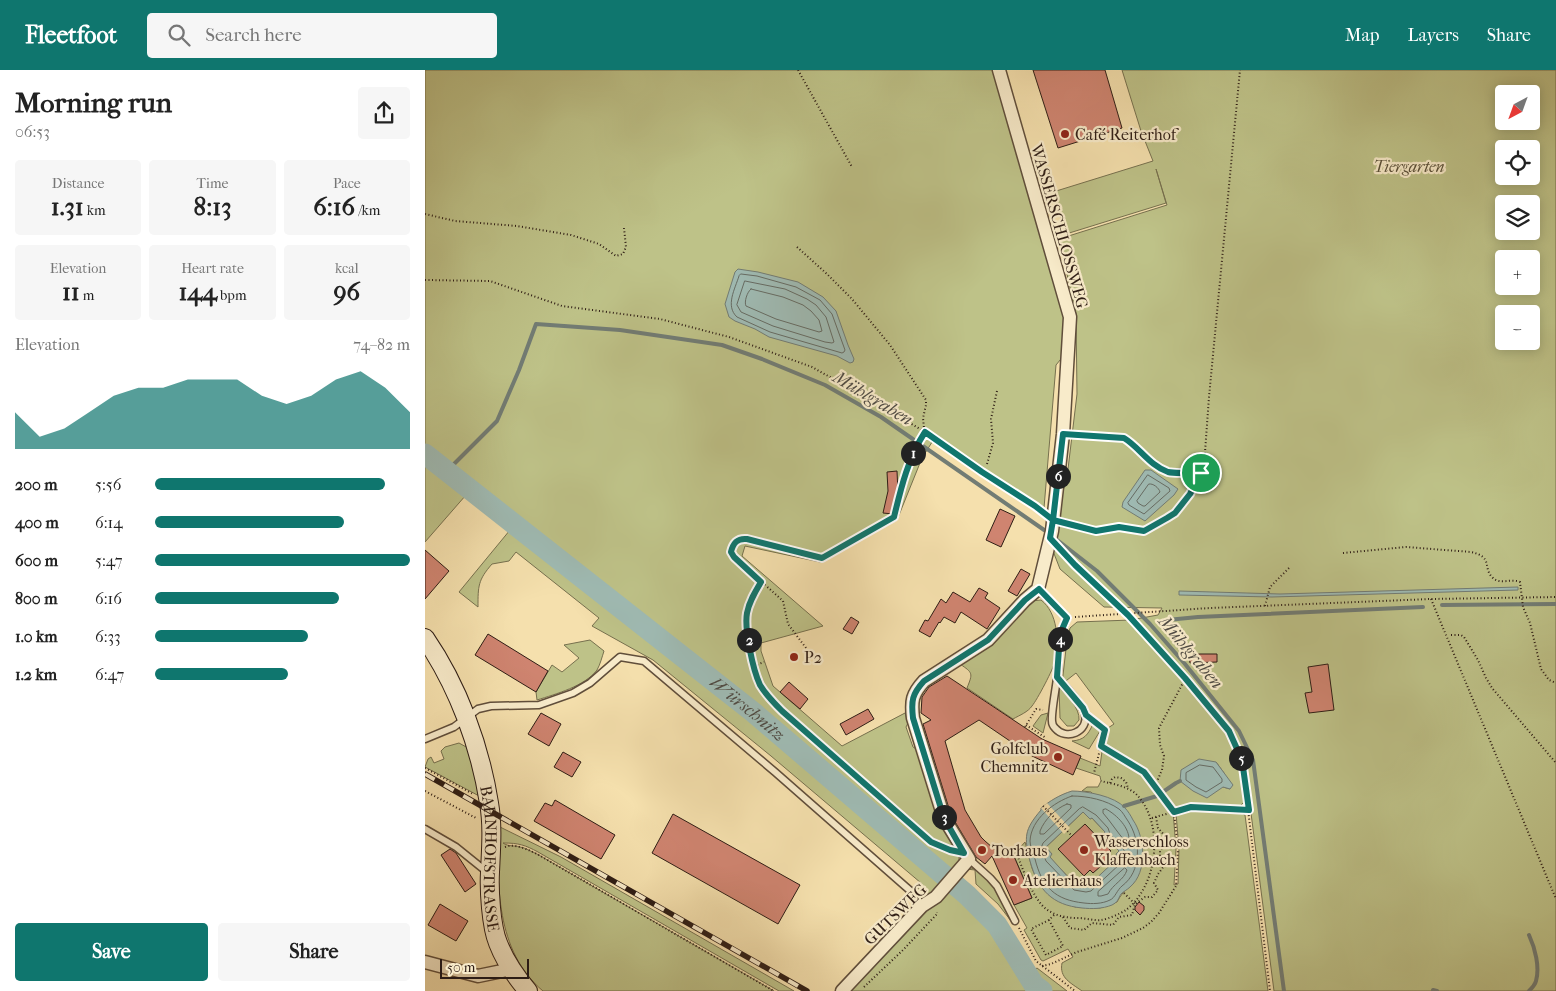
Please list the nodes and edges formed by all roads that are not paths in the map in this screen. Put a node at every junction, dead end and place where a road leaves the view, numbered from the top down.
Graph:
1 (999, 70) edge
2 (1039, 589) junction
3 (425, 638) edge
4 (1057, 677) junction
5 (466, 718) junction
6 (425, 739) edge
7 (425, 829) edge
8 (965, 859) junction
9 (490, 874) junction
10 (922, 906) junction
11 (1015, 921) road end
12 (425, 962) edge
13 (512, 969) junction
14 (845, 988) edge
15 (528, 991) edge

1 - 2 street, WASSERSCHLOSSWEG
2 - 4 lane
2 - 8 street
3 - 5 main road, BAHNHOFSTRASSE
4 - 4 lane
5 - 6 lane
5 - 9 main road, BAHNHOFSTRASSE
5 - 10 lane
7 - 9 lane
8 - 10 street, GUTSWEG
8 - 11 lane
9 - 13 main road, BAHNHOFSTRASSE
10 - 14 street, GUTSWEG
12 - 13 street
13 - 15 main road, BAHNHOFSTRASSE

